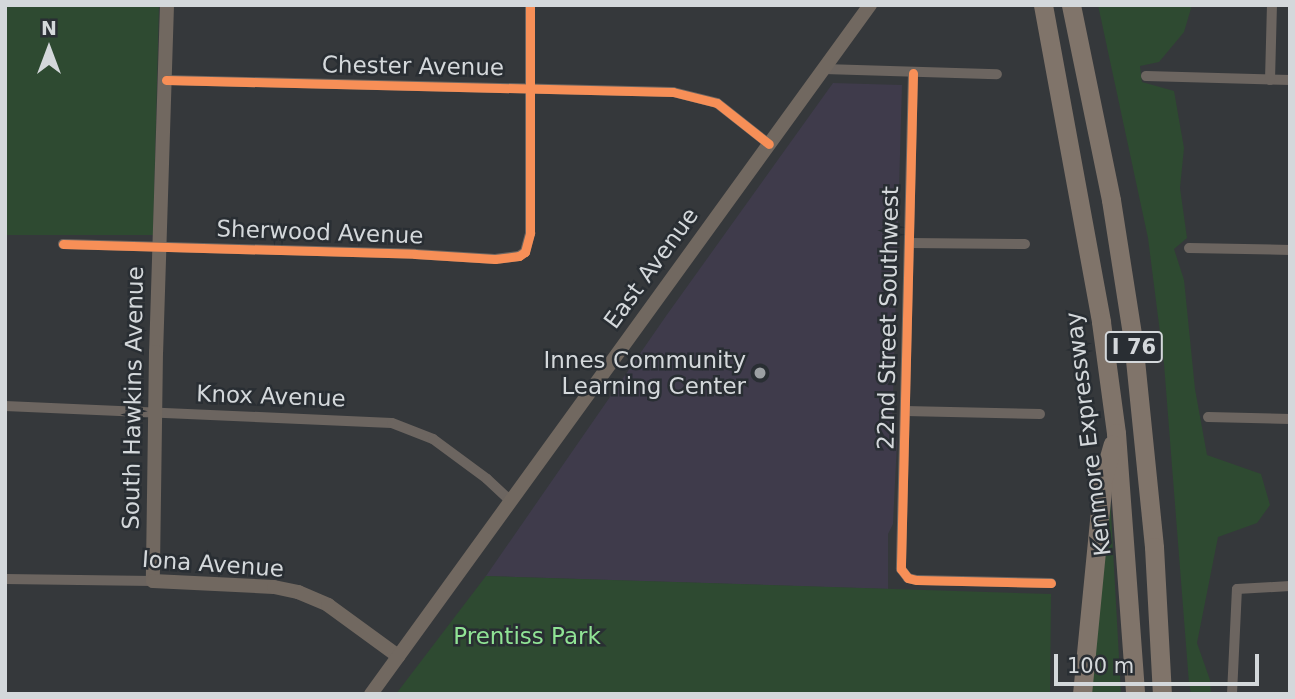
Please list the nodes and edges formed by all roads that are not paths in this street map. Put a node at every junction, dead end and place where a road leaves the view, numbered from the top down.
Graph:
1 (167, 5) edge
2 (530, 5) edge
3 (870, 5) edge
4 (1043, 5) edge
5 (1072, 5) edge
6 (1272, 5) edge
7 (824, 69) junction
8 (913, 73) junction
9 (997, 74) dead end
10 (1146, 76) dead end
11 (166, 80) junction
12 (1270, 80) junction
13 (1290, 80) edge
14 (532, 88) junction
15 (769, 144) junction
16 (909, 243) junction
17 (63, 244) dead end
18 (1025, 244) dead end
19 (159, 245) junction
20 (1189, 248) dead end
21 (1290, 250) edge
22 (5, 406) edge
23 (905, 411) junction
24 (157, 413) junction
25 (1040, 414) dead end
26 (1208, 417) dead end
27 (1290, 419) edge
28 (1116, 433) junction
29 (510, 501) junction
30 (5, 579) edge
31 (153, 582) junction
32 (1051, 583) dead end
33 (1290, 586) edge
34 (398, 656) junction
35 (371, 694) edge
36 (1082, 694) edge
37 (1135, 694) edge
38 (1162, 694) edge
39 (1232, 694) edge

1 - 11 main road, South Hawkins Avenue
2 - 14 street, Sherwood Avenue
3 - 7 main road, East Avenue
4 - 28 highway, Kenmore Expressway / I 76
5 - 38 highway, I 76
6 - 12 street
7 - 8 street
7 - 15 main road, East Avenue
8 - 9 street
8 - 16 street, 22nd Street Southwest
10 - 12 street
11 - 14 street, Chester Avenue
11 - 19 main road, South Hawkins Avenue
12 - 13 street
14 - 15 street, Chester Avenue
14 - 19 street, Sherwood Avenue
15 - 29 main road, East Avenue
16 - 18 street
16 - 23 street, 22nd Street Southwest
17 - 19 street, Sherwood Avenue
19 - 24 main road, South Hawkins Avenue
20 - 21 street
22 - 24 street, Knox Avenue
23 - 25 street
23 - 32 street, 22nd Street Southwest
24 - 29 street, Knox Avenue
24 - 31 main road, South Hawkins Avenue
26 - 27 street
28 - 36 highway
28 - 37 highway, Kenmore Expressway / I 76
29 - 34 main road, East Avenue
30 - 31 street, Iona Avenue
31 - 34 main road, Iona Avenue
33 - 39 street
34 - 35 main road, East Avenue

